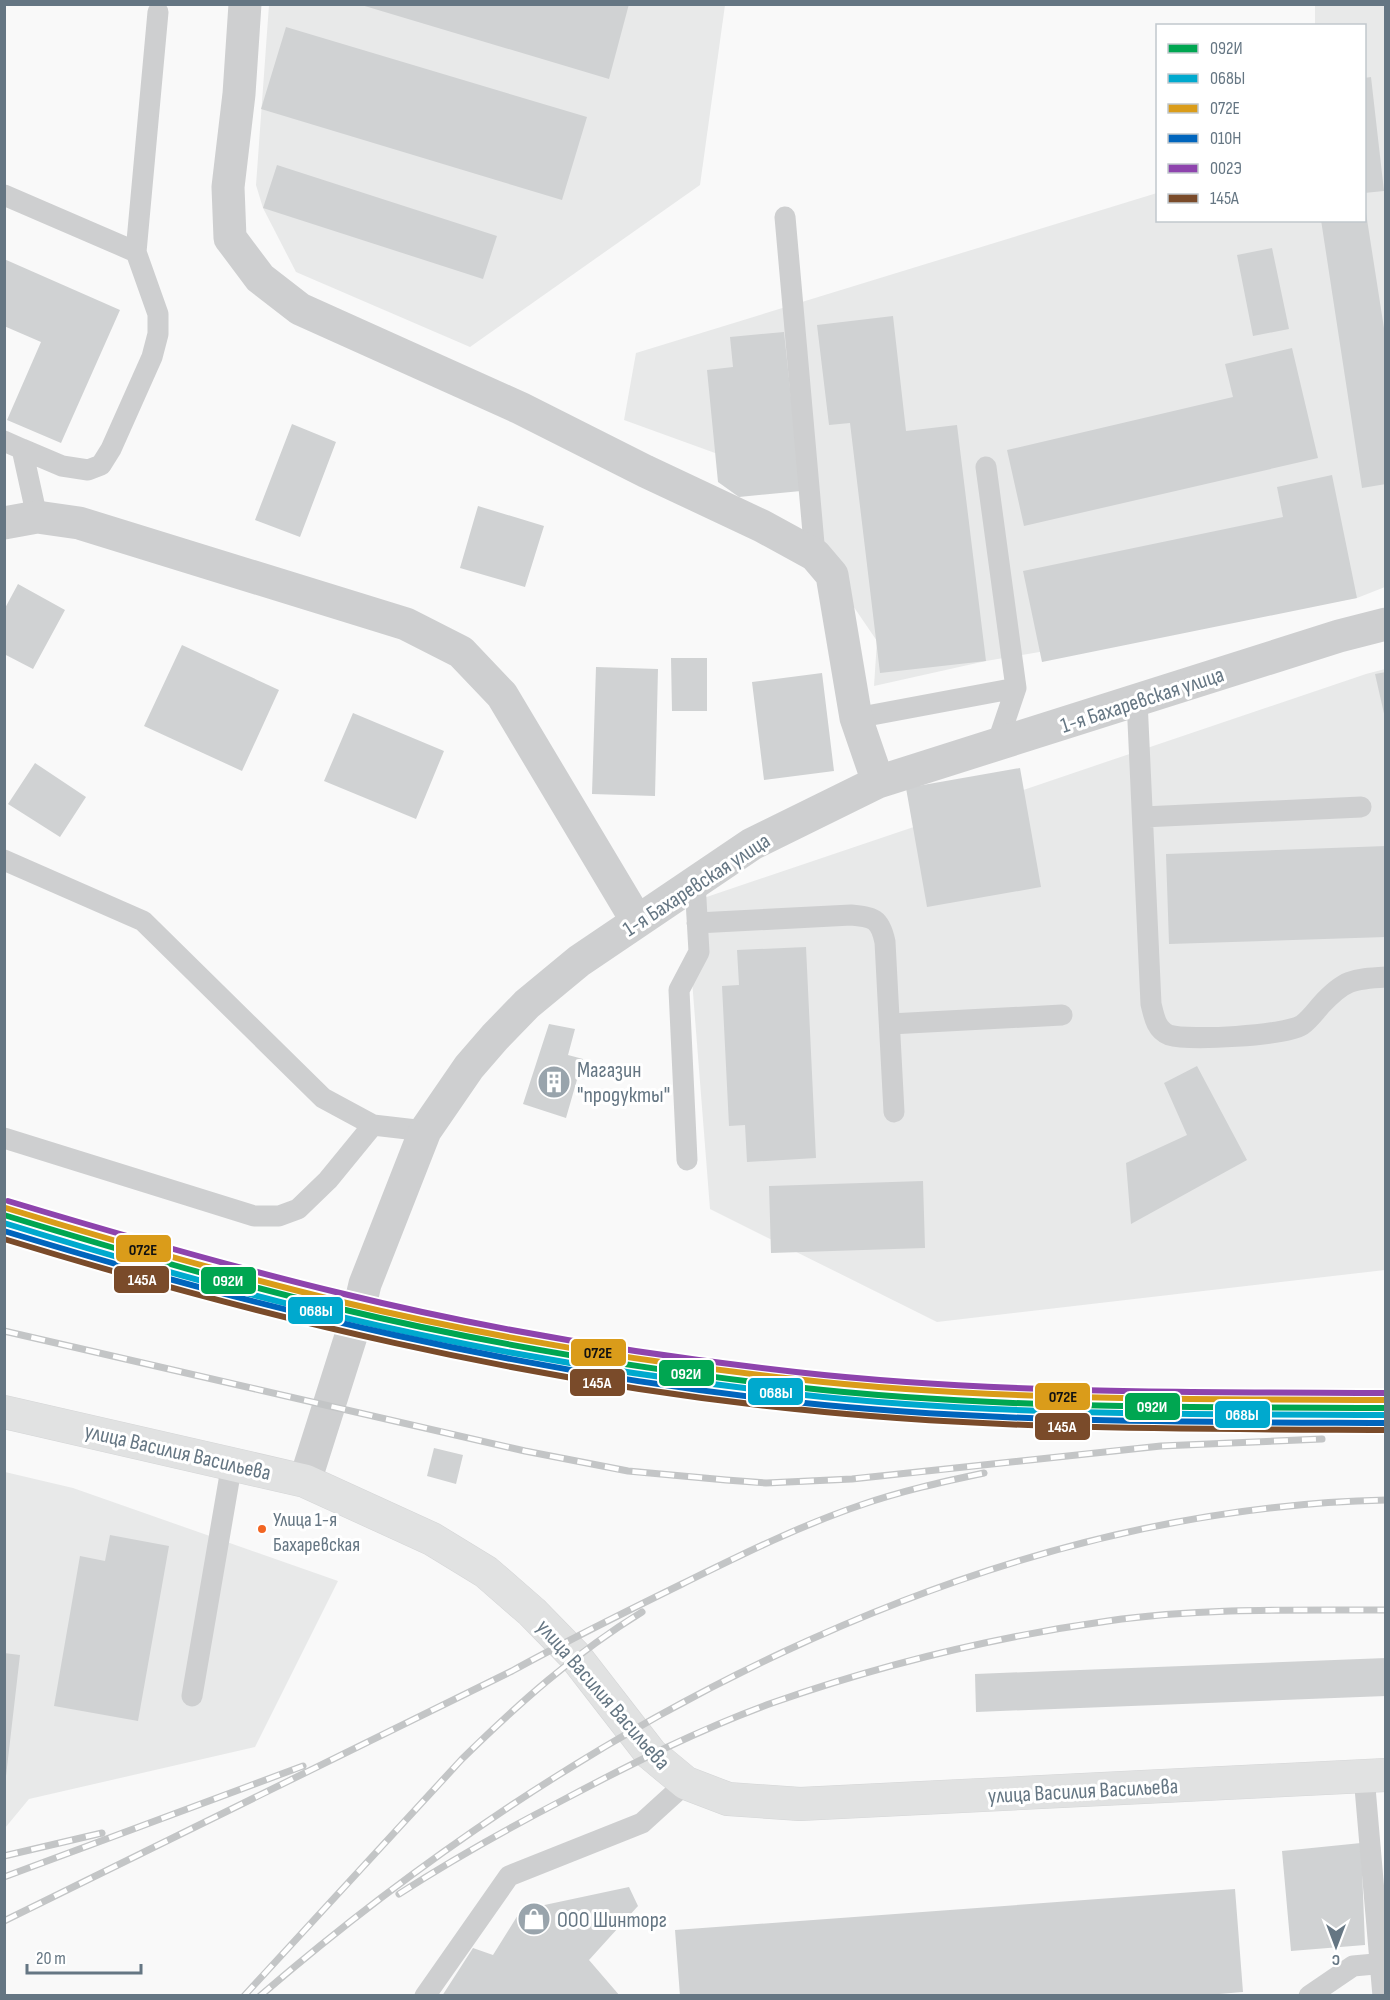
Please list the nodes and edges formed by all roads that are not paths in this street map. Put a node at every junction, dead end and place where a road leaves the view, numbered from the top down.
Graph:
1 (245, 4) edge
2 (158, 12) dead end
3 (4, 195) edge
4 (785, 217) dead end
5 (136, 252) junction
6 (14, 445) edge
7 (986, 467) dead end
8 (37, 518) junction
9 (4, 523) edge
10 (815, 555) junction
11 (1386, 624) edge
12 (1016, 688) junction
13 (1137, 700) junction
14 (856, 718) junction
15 (997, 744) junction
16 (878, 782) junction
17 (1361, 807) dead end
18 (1143, 817) junction
19 (4, 860) edge
20 (695, 882) junction
21 (637, 921) junction
22 (697, 923) junction
23 (1386, 977) edge
24 (1062, 1015) dead end
25 (890, 1024) junction
26 (894, 1112) dead end
27 (373, 1125) junction
28 (425, 1131) junction
29 (4, 1138) edge
30 (687, 1160) dead end
31 (4, 1412) edge
32 (232, 1463) junction
33 (305, 1481) junction
34 (192, 1696) dead end
35 (1375, 1775) edge
36 (686, 1783) junction
37 (1383, 1963) edge
38 (425, 1995) edge
39 (1310, 1995) edge
40 (1383, 1995) edge

1 - 10 street
2 - 5 lane
3 - 5 lane
4 - 10 lane
5 - 6 lane
6 - 8 lane
7 - 12 lane
8 - 9 street
8 - 21 street
10 - 14 street
11 - 13 street, 1-я Бахаревская улица
12 - 14 lane
12 - 15 lane
13 - 15 street, 1-я Бахаревская улица
13 - 18 lane
14 - 16 street
15 - 16 street, 1-я Бахаревская улица
16 - 20 street, 1-я Бахаревская улица
17 - 18 lane
18 - 23 lane
19 - 27 lane
20 - 21 street, 1-я Бахаревская улица
20 - 22 lane
21 - 28 street, 1-я Бахаревская улица
22 - 25 lane
22 - 30 lane
24 - 25 lane
25 - 26 lane
27 - 28 lane
27 - 29 lane
28 - 33 street, 1-я Бахаревская улица
31 - 32 main road, улица Василия Васильева
32 - 33 main road, улица Василия Васильева
32 - 34 lane
33 - 36 main road, улица Василия Васильева
35 - 36 main road, улица Василия Васильева
35 - 37 lane
36 - 38 lane
37 - 39 lane
37 - 40 lane

